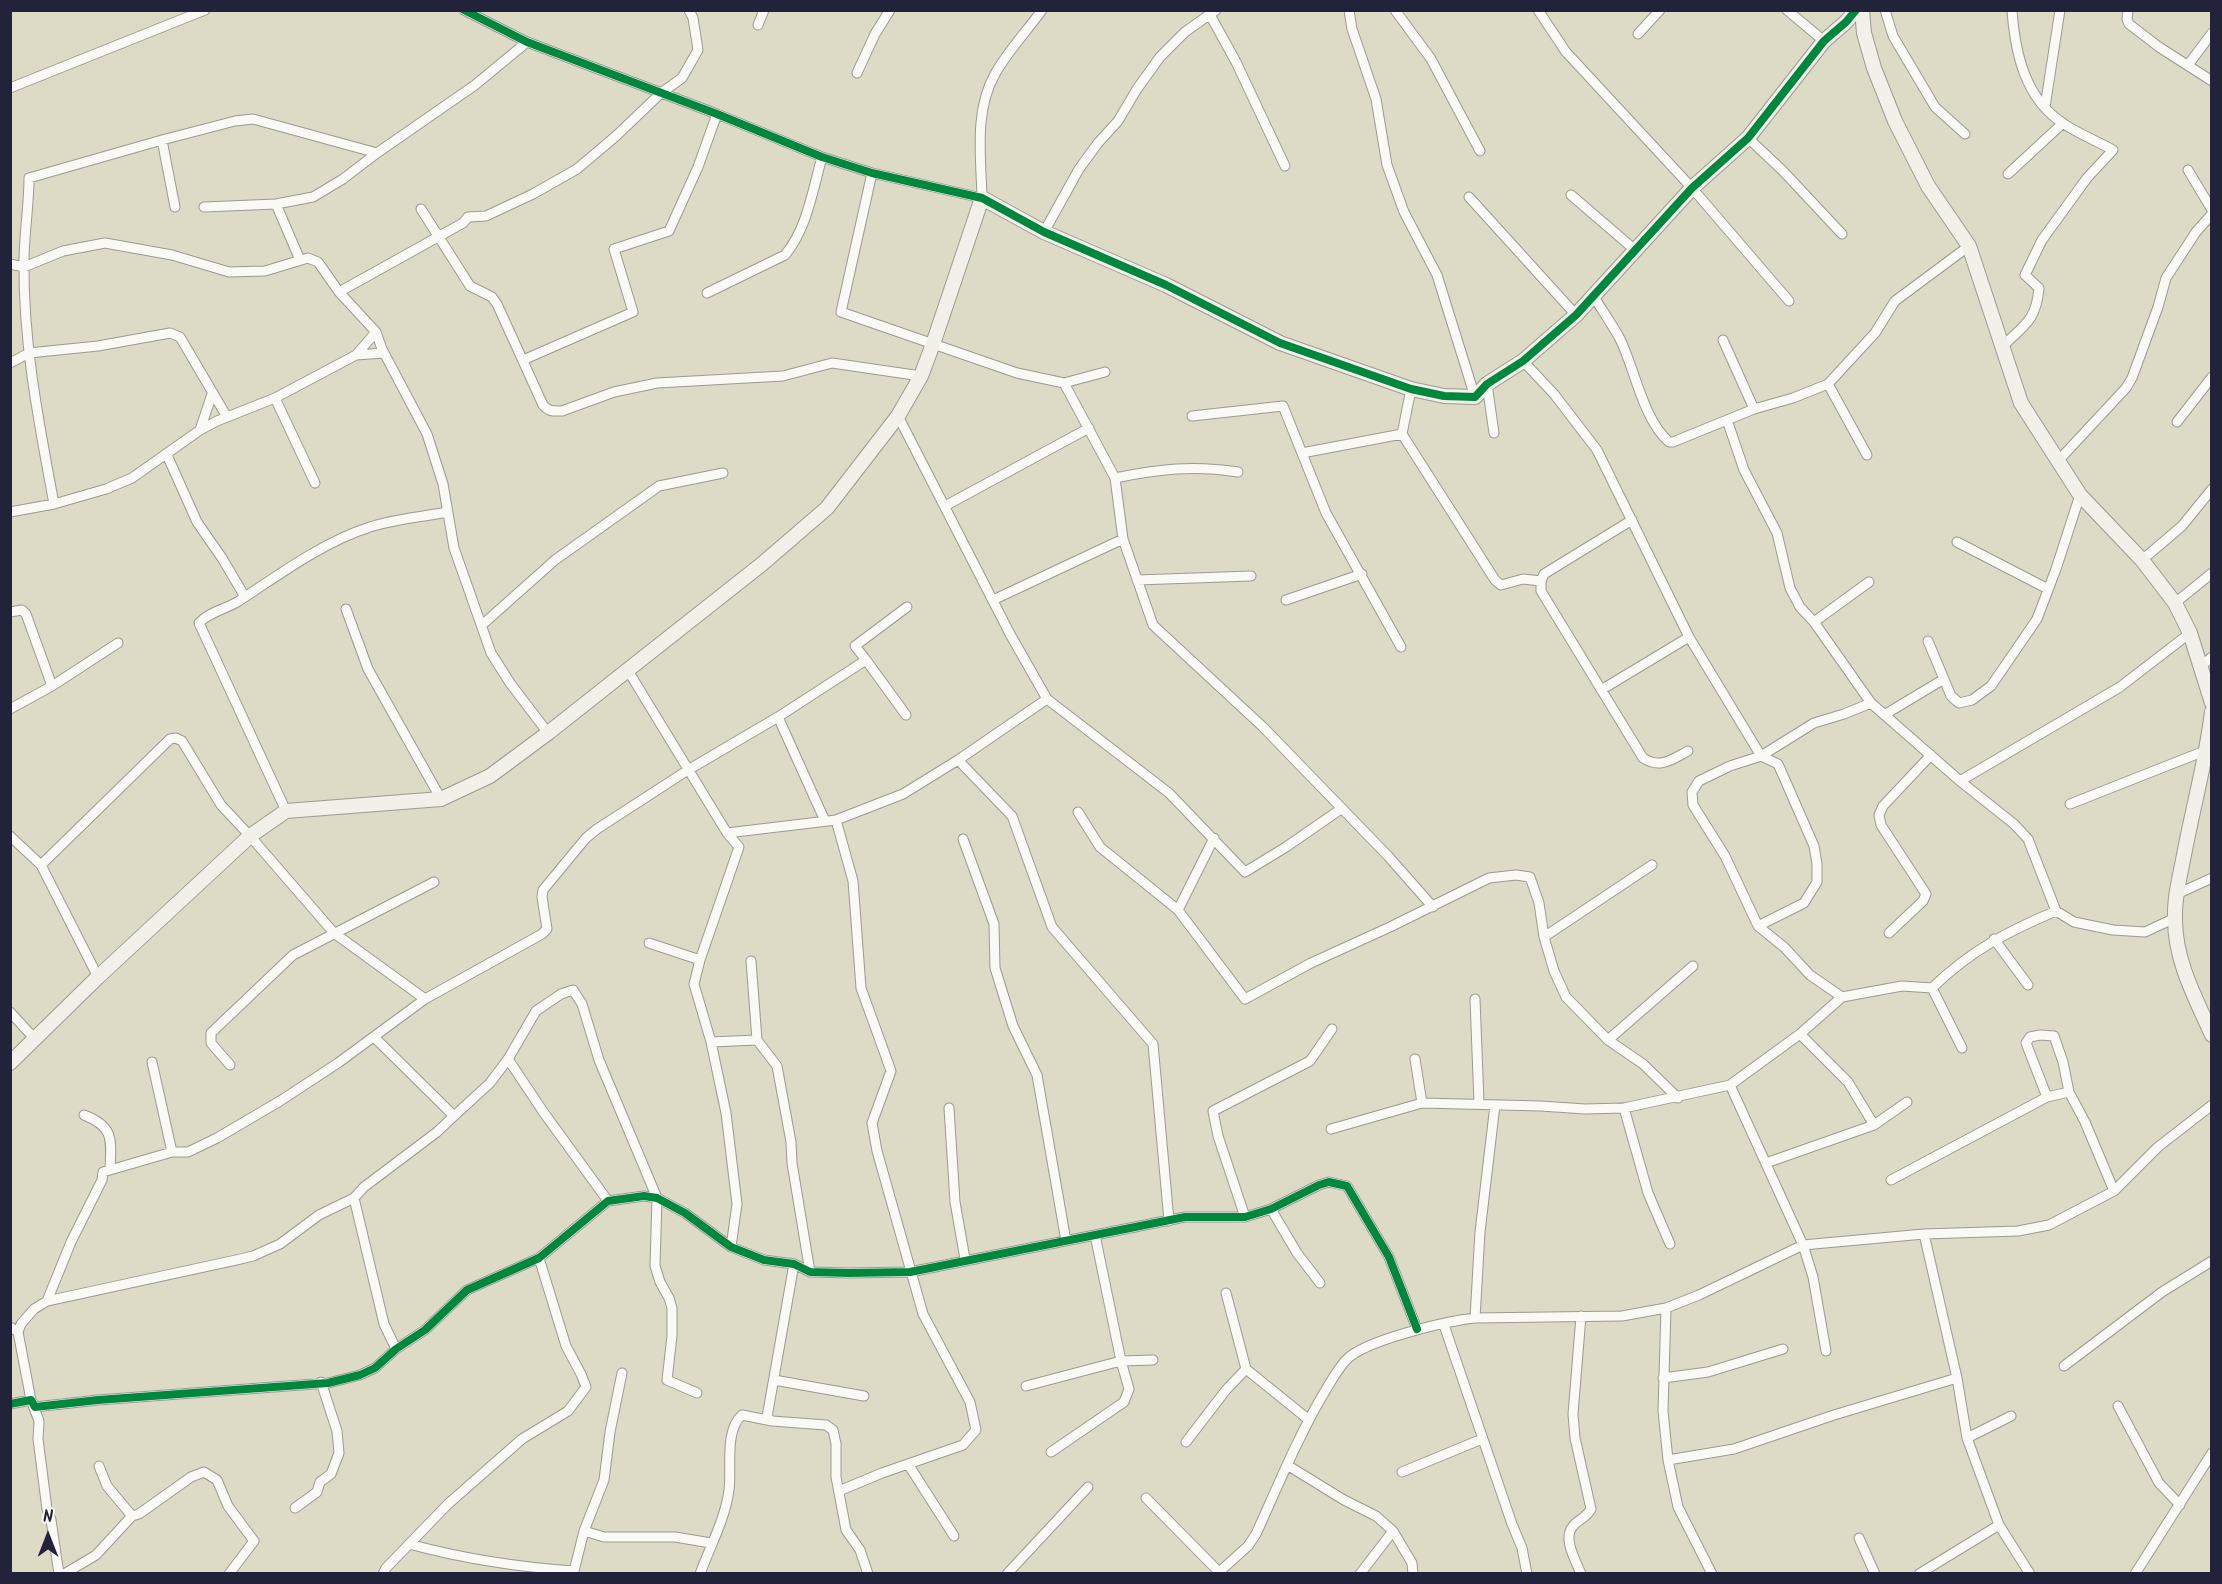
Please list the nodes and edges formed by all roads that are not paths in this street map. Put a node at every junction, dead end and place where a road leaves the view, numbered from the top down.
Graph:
1 (205, 10) edge
2 (464, 10) edge
3 (689, 10) edge
4 (764, 10) edge
5 (890, 10) edge
6 (1042, 10) edge
7 (1348, 10) edge
8 (1395, 10) edge
9 (1538, 10) edge
10 (1660, 10) edge
11 (1787, 10) edge
12 (1856, 10) edge
13 (1862, 10) edge
14 (1885, 10) edge
15 (2012, 10) edge
16 (2060, 10) edge
17 (2128, 10) edge
18 (1212, 12) edge
19 (758, 25) dead end
20 (2211, 33) edge
21 (1638, 34) dead end
22 (1824, 41) junction
23 (527, 42) junction
24 (2188, 65) junction
25 (857, 73) dead end
26 (2211, 81) edge
27 (10, 88) edge
28 (661, 93) junction
29 (2045, 107) junction
30 (717, 114) junction
31 (2062, 123) junction
32 (1965, 134) dead end
33 (1748, 138) junction
34 (162, 140) junction
35 (1480, 151) dead end
36 (377, 153) junction
37 (822, 157) junction
38 (1285, 166) dead end
39 (2188, 170) dead end
40 (872, 173) junction
41 (2008, 174) dead end
42 (1692, 188) junction
43 (1571, 195) dead end
44 (1469, 197) dead end
45 (982, 198) junction
46 (276, 204) junction
47 (175, 207) dead end
48 (204, 207) dead end
49 (421, 209) dead end
50 (2211, 210) edge
51 (2211, 214) edge
52 (1044, 232) junction
53 (1842, 234) dead end
54 (437, 237) junction
55 (1969, 246) junction
56 (1635, 250) junction
57 (300, 261) junction
58 (10, 264) edge
59 (24, 267) junction
60 (339, 292) junction
61 (707, 293) dead end
62 (1594, 297) junction
63 (1789, 301) dead end
64 (1576, 315) junction
65 (376, 332) junction
66 (1724, 340) dead end
67 (933, 344) junction
68 (2002, 347) junction
69 (29, 353) junction
70 (384, 353) junction
71 (356, 354) junction
72 (523, 360) junction
73 (1523, 361) junction
74 (10, 363) edge
75 (1105, 372) dead end
76 (921, 376) junction
77 (2211, 376) edge
78 (1064, 383) junction
79 (1487, 384) junction
80 (1828, 384) junction
81 (1411, 389) junction
82 (212, 394) junction
83 (1475, 397) junction
84 (275, 398) junction
85 (1754, 409) junction
86 (898, 416) junction
87 (1192, 416) dead end
88 (227, 417) junction
89 (1727, 420) junction
90 (2177, 423) dead end
91 (1089, 428) junction
92 (200, 430) junction
93 (1494, 433) dead end
94 (1402, 434) junction
95 (1302, 453) junction
96 (167, 455) junction
97 (1867, 455) dead end
98 (2058, 461) junction
99 (1238, 472) dead end
100 (723, 473) dead end
101 (1115, 478) junction
102 (315, 483) dead end
103 (2211, 489) edge
104 (2080, 495) junction
105 (54, 504) junction
106 (945, 506) junction
107 (10, 512) edge
108 (447, 512) junction
109 (1632, 520) junction
110 (1123, 539) junction
111 (1957, 542) dead end
112 (2142, 560) junction
113 (2211, 573) edge
114 (1362, 574) junction
115 (1251, 576) dead end
116 (1137, 580) junction
117 (1540, 581) junction
118 (1869, 582) dead end
119 (2048, 589) junction
120 (245, 597) junction
121 (993, 600) junction
122 (1286, 600) dead end
123 (2175, 603) junction
124 (908, 607) dead end
125 (346, 609) dead end
126 (10, 612) edge
127 (1814, 622) junction
128 (482, 625) junction
129 (2190, 633) junction
130 (1689, 637) junction
131 (1928, 641) dead end
132 (118, 643) dead end
133 (1401, 646) dead end
134 (866, 660) junction
135 (2206, 661) edge
136 (627, 669) junction
137 (1944, 679) junction
138 (52, 686) junction
139 (1601, 690) junction
140 (1047, 699) junction
141 (1871, 703) junction
142 (2211, 703) edge
143 (10, 709) edge
144 (2211, 712) edge
145 (906, 715) dead end
146 (1884, 715) junction
147 (778, 717) junction
148 (548, 733) junction
149 (2207, 750) junction
150 (1688, 751) dead end
151 (1930, 755) junction
152 (1761, 756) junction
153 (958, 760) junction
154 (688, 770) junction
155 (1960, 781) junction
156 (441, 799) junction
157 (2070, 804) dead end
158 (1341, 809) junction
159 (286, 811) junction
160 (1078, 812) dead end
161 (836, 820) junction
162 (825, 821) junction
163 (727, 833) junction
164 (10, 836) edge
165 (250, 836) junction
166 (1214, 838) junction
167 (963, 839) dead end
168 (41, 866) junction
169 (1652, 866) dead end
170 (2211, 878) edge
171 (434, 882) dead end
172 (2177, 894) junction
173 (1433, 907) junction
174 (1178, 910) junction
175 (2056, 911) junction
176 (2175, 918) junction
177 (1758, 926) junction
178 (334, 933) junction
179 (1889, 933) dead end
180 (1544, 937) junction
181 (1994, 939) junction
182 (649, 943) dead end
183 (700, 960) junction
184 (751, 961) dead end
185 (1693, 966) dead end
186 (98, 977) junction
187 (2028, 985) dead end
188 (1932, 988) junction
189 (1842, 997) junction
190 (425, 999) junction
191 (1475, 999) dead end
192 (10, 1012) edge
193 (1332, 1029) dead end
194 (1800, 1034) junction
195 (2211, 1035) edge
196 (374, 1037) junction
197 (34, 1038) junction
198 (757, 1040) junction
199 (1608, 1040) junction
200 (711, 1041) junction
201 (1962, 1048) dead end
202 (13, 1056) edge
203 (508, 1059) junction
204 (1415, 1059) dead end
205 (152, 1062) dead end
206 (230, 1065) dead end
207 (1730, 1085) junction
208 (2069, 1092) junction
209 (2047, 1096) junction
210 (1678, 1098) junction
211 (1907, 1102) dead end
212 (1422, 1103) junction
213 (1479, 1103) junction
214 (1495, 1105) junction
215 (2211, 1105) edge
216 (949, 1108) dead end
217 (1624, 1108) junction
218 (84, 1114) dead end
219 (454, 1116) junction
220 (1874, 1125) junction
221 (1331, 1129) dead end
222 (172, 1152) junction
223 (1766, 1163) junction
224 (110, 1170) junction
225 (1891, 1180) dead end
226 (2114, 1191) junction
227 (354, 1198) junction
228 (657, 1198) junction
229 (608, 1202) junction
230 (1271, 1209) junction
231 (1245, 1217) junction
232 (1169, 1221) junction
233 (1924, 1234) junction
234 (1095, 1235) junction
235 (1066, 1241) junction
236 (1670, 1244) dead end
237 (1803, 1245) junction
238 (731, 1247) junction
239 (539, 1258) junction
240 (965, 1259) junction
241 (2211, 1261) edge
242 (794, 1264) junction
243 (810, 1272) junction
244 (910, 1272) junction
245 (1320, 1283) dead end
246 (1226, 1293) dead end
247 (46, 1301) junction
248 (1666, 1308) junction
249 (1581, 1316) junction
250 (1475, 1318) junction
251 (1444, 1325) junction
252 (1417, 1329) junction
253 (14, 1330) edge
254 (396, 1349) junction
255 (1783, 1349) dead end
256 (1826, 1351) dead end
257 (1153, 1360) dead end
258 (1121, 1361) junction
259 (2064, 1366) dead end
260 (1246, 1369) junction
261 (622, 1373) dead end
262 (1663, 1377) junction
263 (1957, 1378) junction
264 (774, 1380) junction
265 (321, 1382) junction
266 (1026, 1386) dead end
267 (697, 1393) dead end
268 (864, 1396) dead end
269 (31, 1400) junction
270 (10, 1404) edge
271 (2118, 1406) dead end
272 (2012, 1416) dead end
273 (1309, 1420) junction
274 (772, 1421) junction
275 (1967, 1438) junction
276 (1482, 1439) junction
277 (1186, 1442) dead end
278 (1051, 1452) dead end
279 (2211, 1453) edge
280 (1668, 1460) junction
281 (908, 1464) junction
282 (1287, 1465) junction
283 (99, 1466) dead end
284 (1402, 1472) dead end
285 (1088, 1486) dead end
286 (839, 1491) junction
287 (1146, 1498) dead end
288 (2180, 1505) junction
289 (295, 1508) dead end
290 (132, 1516) junction
291 (1999, 1525) junction
292 (584, 1531) junction
293 (1393, 1532) junction
294 (954, 1536) dead end
295 (1859, 1538) dead end
296 (711, 1543) junction
297 (409, 1544) junction
298 (490, 1562) junction
299 (1218, 1573) edge
300 (59, 1574) edge
301 (64, 1574) edge
302 (229, 1574) edge
303 (382, 1574) edge
304 (489, 1574) edge
305 (700, 1574) edge
306 (868, 1574) edge
307 (1007, 1574) edge
308 (1360, 1574) edge
309 (1413, 1574) edge
310 (1527, 1574) edge
311 (1581, 1574) edge
312 (1712, 1574) edge
313 (1875, 1574) edge
314 (1919, 1574) edge
315 (2030, 1574) edge
316 (2135, 1574) edge

1 - 27 street
2 - 23 street
3 - 28 street
4 - 19 street
5 - 25 street
6 - 45 street
7 - 83 street
8 - 35 street
9 - 42 street
10 - 21 street
11 - 22 street
12 - 22 street
13 - 55 street
14 - 32 street
15 - 29 street
16 - 29 street
17 - 24 street
18 - 38 street
18 - 52 street
20 - 24 street
22 - 33 street
23 - 28 street
23 - 36 street
24 - 26 street
28 - 30 street
28 - 54 street
29 - 31 street
30 - 37 street
30 - 72 street
31 - 41 street
31 - 68 street
33 - 42 street
33 - 53 street
34 - 36 street
34 - 47 street
34 - 59 street
36 - 46 street
37 - 40 street
37 - 61 street
39 - 50 street
40 - 45 street
40 - 67 street
42 - 56 street
42 - 63 street
43 - 56 street
44 - 64 street
45 - 52 street
45 - 67 street
46 - 48 street
46 - 57 street
49 - 54 street
51 - 98 street
52 - 81 street
54 - 60 street
54 - 72 street
55 - 68 street
55 - 80 street
56 - 62 street
57 - 59 street
57 - 60 street
58 - 59 street
59 - 69 street
60 - 65 street
62 - 64 street
62 - 89 street
64 - 73 street
65 - 70 street
65 - 71 street
66 - 85 street
67 - 76 street
67 - 78 street
68 - 98 street
69 - 74 street
69 - 82 street
69 - 105 street
70 - 71 street
70 - 108 street
71 - 84 street
72 - 76 street
73 - 79 street
73 - 109 street
75 - 78 street
76 - 86 street
77 - 90 street
78 - 91 street
79 - 83 street
79 - 93 street
80 - 85 street
80 - 97 street
81 - 83 street
81 - 94 street
82 - 88 street
82 - 92 street
84 - 88 street
84 - 102 street
85 - 89 street
86 - 106 street
86 - 136 street
87 - 95 street
88 - 92 street
89 - 127 street
91 - 101 street
91 - 106 street
92 - 96 street
94 - 95 street
94 - 117 street
95 - 114 street
96 - 105 street
96 - 120 street
98 - 104 street
99 - 101 street
100 - 128 street
101 - 110 street
103 - 112 street
104 - 112 street
104 - 119 street
105 - 107 street
106 - 121 street
108 - 120 street
108 - 128 street
109 - 117 street
109 - 130 street
110 - 116 street
110 - 121 street
111 - 119 street
112 - 123 street
113 - 123 street
114 - 122 street
114 - 133 street
115 - 116 street
116 - 158 street
117 - 139 street
118 - 127 street
119 - 137 street
120 - 159 street
121 - 140 street
123 - 129 street
124 - 134 street
125 - 156 street
126 - 138 street
127 - 141 street
128 - 148 street
129 - 135 street
129 - 155 street
130 - 139 street
130 - 152 street
131 - 137 street
132 - 138 street
134 - 145 street
134 - 147 street
135 - 142 street
136 - 148 street
136 - 154 street
137 - 146 street
138 - 143 street
139 - 150 street
140 - 153 street
140 - 166 street
141 - 146 street
141 - 152 street
144 - 149 street
146 - 151 street
147 - 154 street
147 - 162 street
148 - 156 street
149 - 157 street
149 - 172 street
151 - 155 street
151 - 179 street
152 - 177 street
152 - 177 street
153 - 161 street
153 - 232 street
154 - 163 street
154 - 190 street
155 - 175 street
156 - 159 street
158 - 166 street
158 - 173 street
159 - 165 street
160 - 174 street
161 - 162 street
161 - 244 street
162 - 163 street
163 - 183 street
164 - 168 street
165 - 168 street
165 - 178 street
165 - 186 street
166 - 174 street
167 - 235 street
168 - 186 street
169 - 180 street
170 - 172 street
171 - 178 street
172 - 176 street
173 - 174 street
173 - 180 street
175 - 176 street
175 - 181 street
176 - 195 street
177 - 189 street
178 - 190 street
178 - 206 street
180 - 199 street
181 - 187 street
181 - 188 street
182 - 183 street
183 - 200 street
184 - 198 street
185 - 199 street
186 - 197 street
188 - 189 street
188 - 201 street
189 - 194 street
190 - 196 street
191 - 213 street
192 - 197 street
193 - 231 street
194 - 207 street
194 - 220 street
196 - 219 street
196 - 222 street
197 - 202 street
198 - 200 street
198 - 243 street
199 - 210 street
200 - 238 street
203 - 219 street
203 - 228 street
203 - 229 street
204 - 212 street
205 - 222 street
207 - 210 street
207 - 223 street
208 - 209 street
208 - 209 street
208 - 226 street
209 - 225 street
210 - 217 street
211 - 220 street
212 - 213 street
212 - 221 street
213 - 214 street
214 - 217 street
214 - 250 street
215 - 226 street
216 - 240 street
217 - 236 street
218 - 224 street
219 - 227 street
220 - 223 street
222 - 224 street
223 - 237 street
224 - 247 street
226 - 233 street
227 - 247 street
227 - 254 street
228 - 229 street
228 - 238 street
228 - 267 street
229 - 239 street
230 - 231 street
230 - 245 street
230 - 252 street
231 - 232 street
232 - 234 street
233 - 237 street
233 - 263 street
234 - 235 street
234 - 258 street
235 - 240 street
237 - 248 street
237 - 256 street
238 - 242 street
239 - 254 street
239 - 297 street
240 - 244 street
241 - 259 street
242 - 243 street
242 - 264 street
243 - 244 street
244 - 281 street
246 - 260 street
247 - 253 street
248 - 249 street
248 - 262 street
249 - 250 street
249 - 311 street
250 - 251 street
251 - 252 street
251 - 276 street
252 - 273 street
253 - 269 street
254 - 265 street
255 - 262 street
257 - 258 street
258 - 266 street
258 - 278 street
260 - 273 street
260 - 277 street
261 - 292 street
262 - 280 street
263 - 275 street
263 - 280 street
264 - 268 street
264 - 274 street
265 - 269 street
265 - 289 street
269 - 270 street
269 - 300 street
271 - 288 street
272 - 275 street
273 - 282 street
274 - 286 street
274 - 296 street
275 - 291 street
276 - 284 street
276 - 310 street
279 - 288 street
280 - 312 street
281 - 286 street
281 - 294 street
282 - 293 street
282 - 299 street
283 - 290 street
285 - 307 street
286 - 306 street
287 - 299 street
288 - 316 street
290 - 301 street
290 - 302 street
291 - 314 street
291 - 315 street
292 - 296 street
292 - 298 street
293 - 308 street
293 - 309 street
295 - 313 street
296 - 305 street
297 - 298 street
297 - 303 street
298 - 304 street

